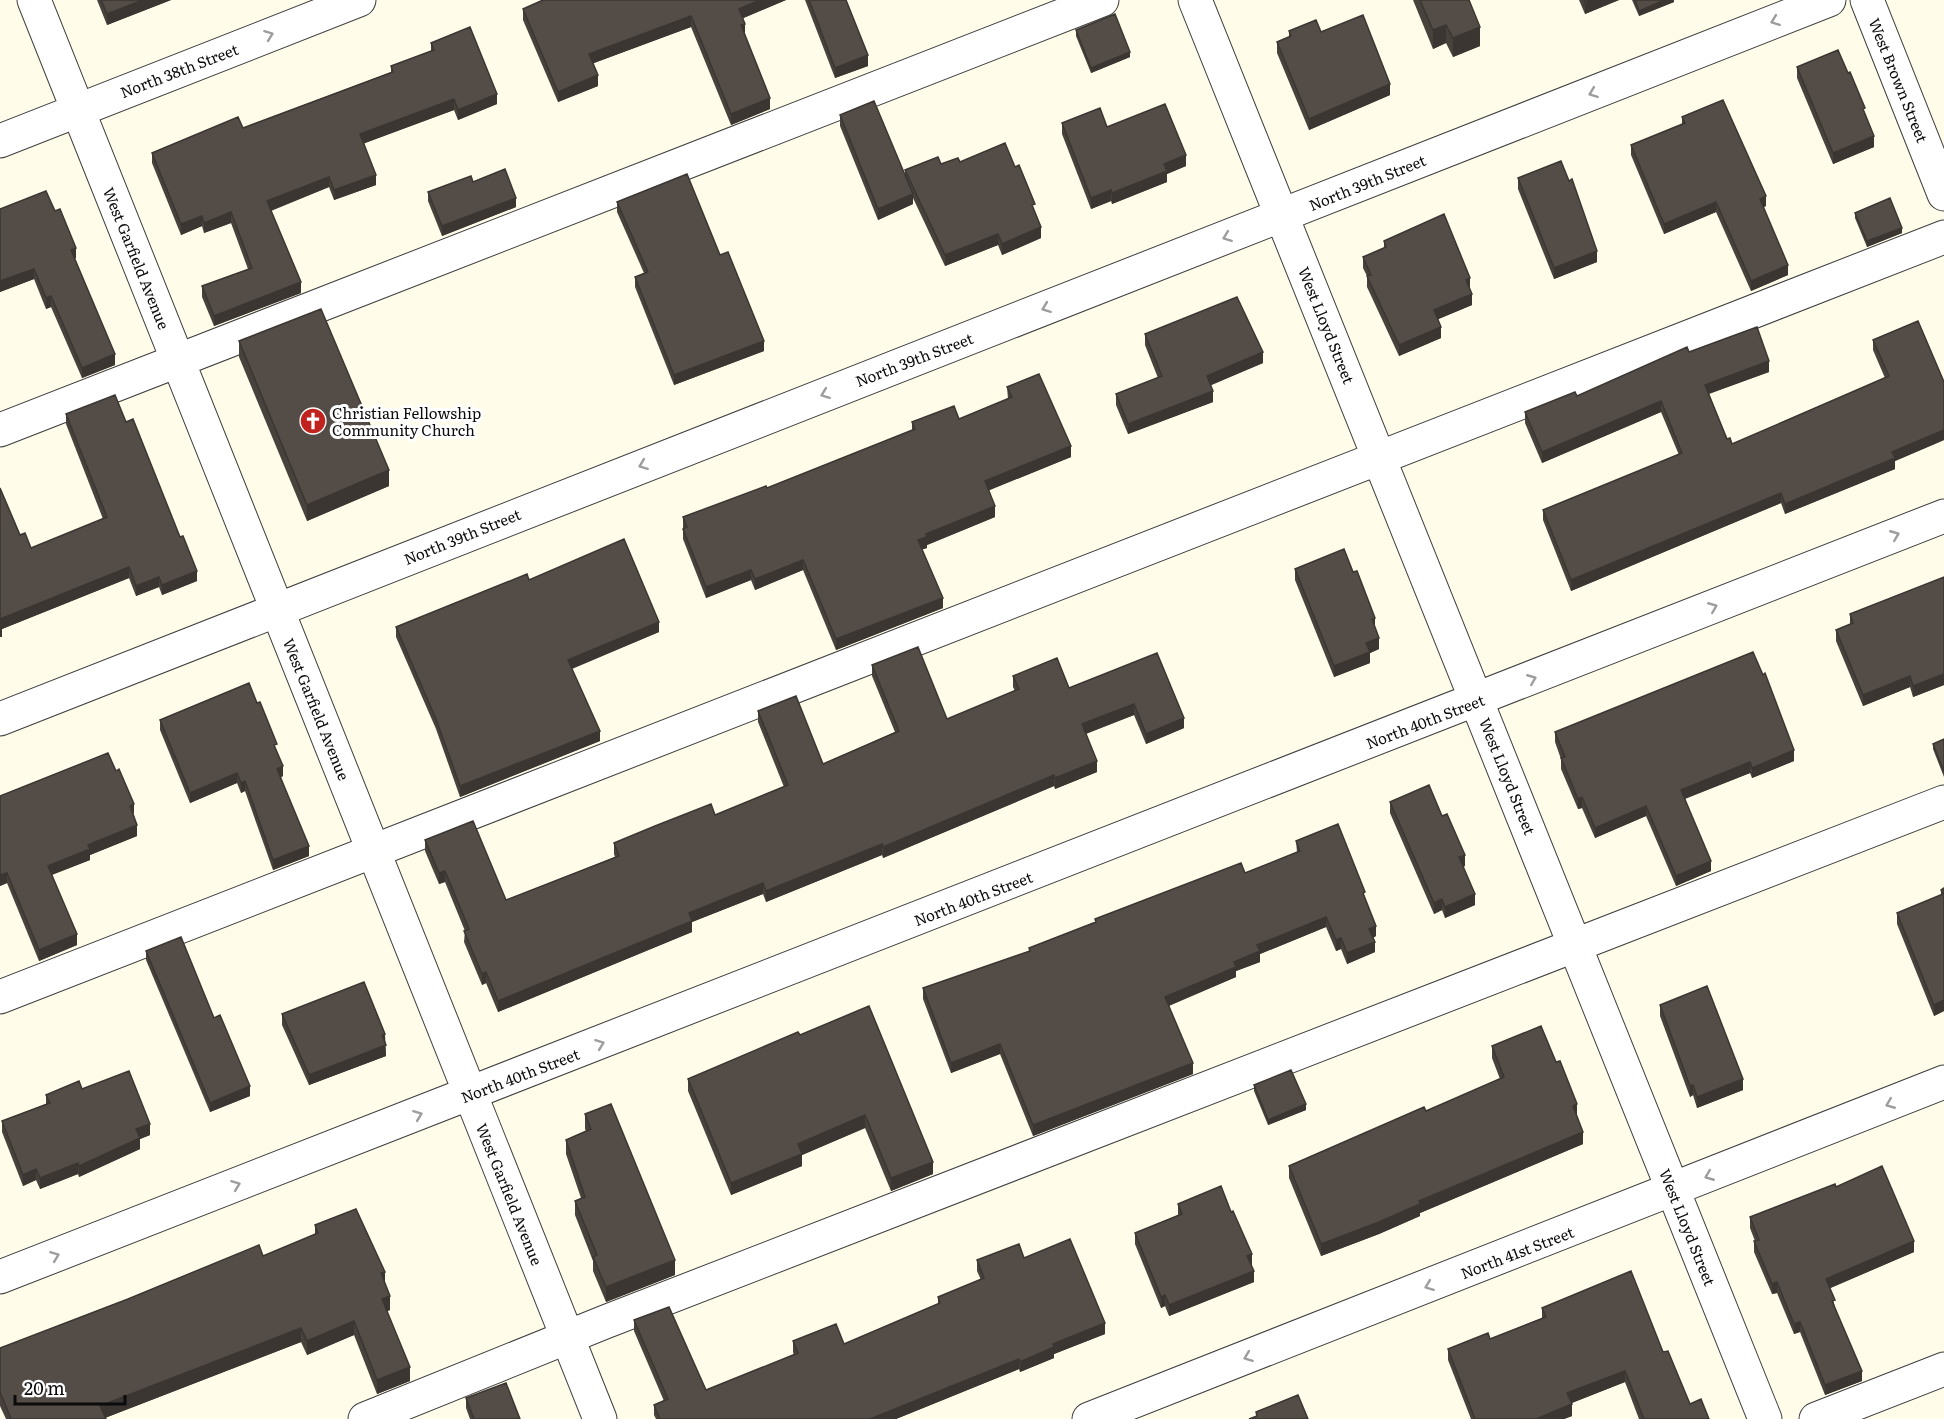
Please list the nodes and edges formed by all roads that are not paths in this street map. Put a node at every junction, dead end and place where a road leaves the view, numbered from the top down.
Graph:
1 (33, 0) edge
2 (359, 0) edge
3 (1102, 0) edge
4 (1195, 0) edge
5 (1829, 0) edge
6 (1867, 0) edge
7 (77, 110) junction
8 (0, 141) edge
9 (1944, 194) edge
10 (1282, 216) junction
11 (1944, 237) edge
12 (178, 362) junction
13 (0, 430) edge
14 (1381, 459) junction
15 (1944, 516) edge
16 (278, 610) junction
17 (1478, 700) junction
18 (0, 718) edge
19 (1944, 802) edge
20 (374, 851) junction
21 (1576, 947) junction
22 (0, 997) edge
23 (1944, 1082) edge
24 (471, 1094) junction
25 (1674, 1190) junction
26 (0, 1277) edge
27 (567, 1337) junction
28 (1944, 1369) edge
29 (365, 1419) edge
30 (600, 1419) edge
31 (1089, 1419) edge
32 (1765, 1419) edge
33 (1816, 1419) edge

1 - 7 street, West Garfield Avenue
7 -> 2 street, North 38th Street
3 - 12 street
4 - 10 street, West Lloyd Street
5 -> 10 street, North 39th Street
6 - 9 street, West Brown Street
7 - 8 street, North 38th Street
7 - 12 street, West Garfield Avenue
10 - 14 street, West Lloyd Street
10 -> 16 street, North 39th Street
11 - 14 street
12 - 13 street
12 - 16 street, West Garfield Avenue
14 - 17 street, West Lloyd Street
14 - 20 street
17 -> 15 street, North 40th Street
16 - 18 street, North 39th Street
16 - 20 street, West Garfield Avenue
17 - 21 street, West Lloyd Street
24 -> 17 street, North 40th Street
19 - 21 street
20 - 22 street
20 - 24 street, West Garfield Avenue
21 - 25 street, West Lloyd Street
21 - 27 street
23 -> 25 street, North 41st Street
26 -> 24 street, North 40th Street
24 - 27 street, West Garfield Avenue
25 -> 31 street, North 41st Street
25 - 32 street, West Lloyd Street
27 - 29 street
27 - 30 street, West Garfield Avenue
28 - 33 street

